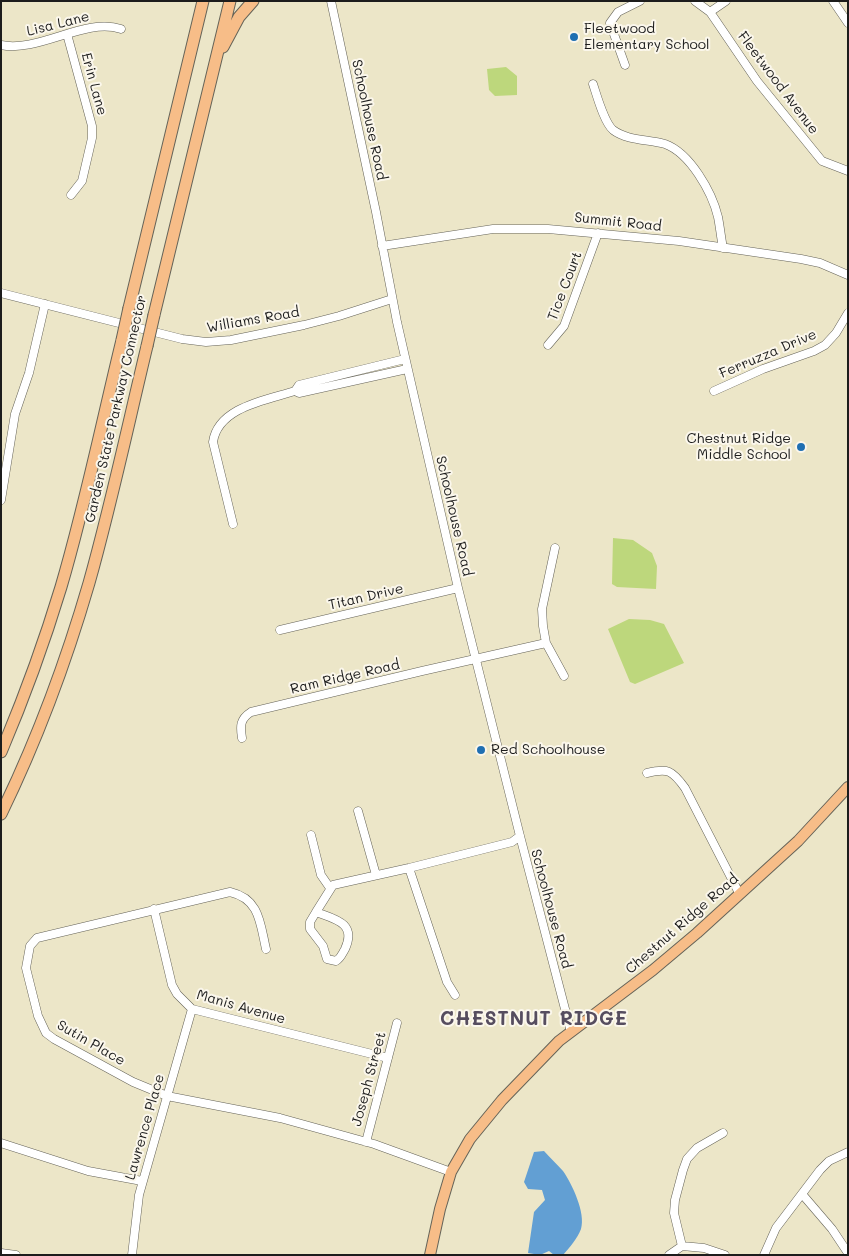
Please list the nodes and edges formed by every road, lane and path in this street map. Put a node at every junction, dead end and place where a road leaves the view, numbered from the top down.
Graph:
1 (199, 1) edge
2 (203, 1) edge
3 (230, 1) edge
4 (253, 1) edge
5 (331, 1) edge
6 (640, 1) edge
7 (695, 1) edge
8 (726, 1) edge
9 (833, 1) edge
10 (710, 12) junction
11 (848, 23) edge
12 (121, 29) dead end
13 (67, 34) junction
14 (1, 45) edge
15 (192, 47) junction
16 (625, 65) dead end
17 (209, 84) junction
18 (593, 84) dead end
19 (848, 171) edge
20 (71, 195) dead end
21 (598, 233) junction
22 (382, 246) junction
23 (723, 248) junction
24 (848, 275) edge
25 (1, 293) edge
26 (392, 299) junction
27 (45, 304) junction
28 (848, 314) edge
29 (548, 345) dead end
30 (405, 360) junction
31 (407, 368) junction
32 (295, 391) junction
33 (714, 391) dead end
34 (1, 500) edge
35 (233, 524) dead end
36 (555, 548) dead end
37 (458, 588) junction
38 (280, 630) dead end
39 (546, 643) junction
40 (475, 660) junction
41 (564, 676) dead end
42 (242, 738) dead end
43 (1, 752) edge
44 (646, 773) dead end
45 (847, 791) edge
46 (358, 811) dead end
47 (1, 814) edge
48 (311, 835) dead end
49 (520, 836) junction
50 (409, 868) junction
51 (376, 875) junction
52 (330, 888) junction
53 (739, 893) junction
54 (154, 909) junction
55 (316, 912) junction
56 (266, 949) dead end
57 (455, 995) dead end
58 (192, 1009) junction
59 (397, 1023) dead end
60 (571, 1032) junction
61 (388, 1058) junction
62 (167, 1096) junction
63 (723, 1133) dead end
64 (366, 1142) junction
65 (1, 1143) edge
66 (848, 1152) edge
67 (451, 1172) junction
68 (142, 1181) junction
69 (802, 1194) junction
70 (682, 1246) junction
71 (1, 1253) edge
72 (848, 1253) edge
73 (16, 1255) edge
74 (132, 1255) edge
75 (430, 1255) edge
76 (669, 1255) edge
77 (725, 1255) edge
78 (764, 1255) edge

1 - 15 highway
2 - 15 highway, Garden State Parkway Connector
3 - 17 highway, Garden State Parkway Connector
4 - 17 highway
5 - 22 street, Schoolhouse Road
6 - 16 street
7 - 10 street, Fleetwood Avenue
8 - 10 street
9 - 11 street
10 - 19 street, Fleetwood Avenue
12 - 13 street, Lisa Lane
13 - 14 street, Lisa Lane
13 - 20 street, Erin Lane
15 - 43 highway, Garden State Parkway Connector, bridge
17 - 47 highway, Garden State Parkway Connector, bridge
18 - 23 street
21 - 22 street, Summit Road
21 - 23 street, Summit Road
21 - 29 street, Tice Court
22 - 26 street, Schoolhouse Road
23 - 24 street, Summit Road
25 - 27 street, Williams Road
26 - 27 street, Williams Road
26 - 30 street, Schoolhouse Road
27 - 34 street
28 - 33 street, Ferruzza Drive
30 - 31 street, Schoolhouse Road
30 - 32 street
31 - 32 street
31 - 37 street, Schoolhouse Road
32 - 35 street
36 - 39 street
37 - 38 street, Titan Drive
37 - 40 street, Schoolhouse Road
39 - 40 street, Ram Ridge Road
39 - 41 street
40 - 42 street, Ram Ridge Road
40 - 49 street, Schoolhouse Road
44 - 53 street
45 - 53 main road, Chestnut Ridge Road
46 - 51 street
48 - 52 street
49 - 50 street
49 - 60 street, Schoolhouse Road
50 - 51 street
50 - 57 street
51 - 52 street
52 - 55 street
53 - 60 main road, Chestnut Ridge Road
54 - 56 street, Sutin Place
54 - 58 street, Manis Avenue
54 - 62 street, Sutin Place
55 - 55 street
58 - 61 street, Manis Avenue
58 - 62 street, Lawrence Place
59 - 61 street, Joseph Street
60 - 67 main road, Chestnut Ridge Road
61 - 64 street, Joseph Street
62 - 64 street, Sutin Place
62 - 68 street, Lawrence Place
63 - 70 street
64 - 67 street, Sutin Place
65 - 68 street
66 - 69 street
67 - 75 main road, Chestnut Ridge Road
68 - 74 street, Lawrence Place
69 - 72 street
69 - 78 street
70 - 76 street
70 - 77 street
71 - 73 street

